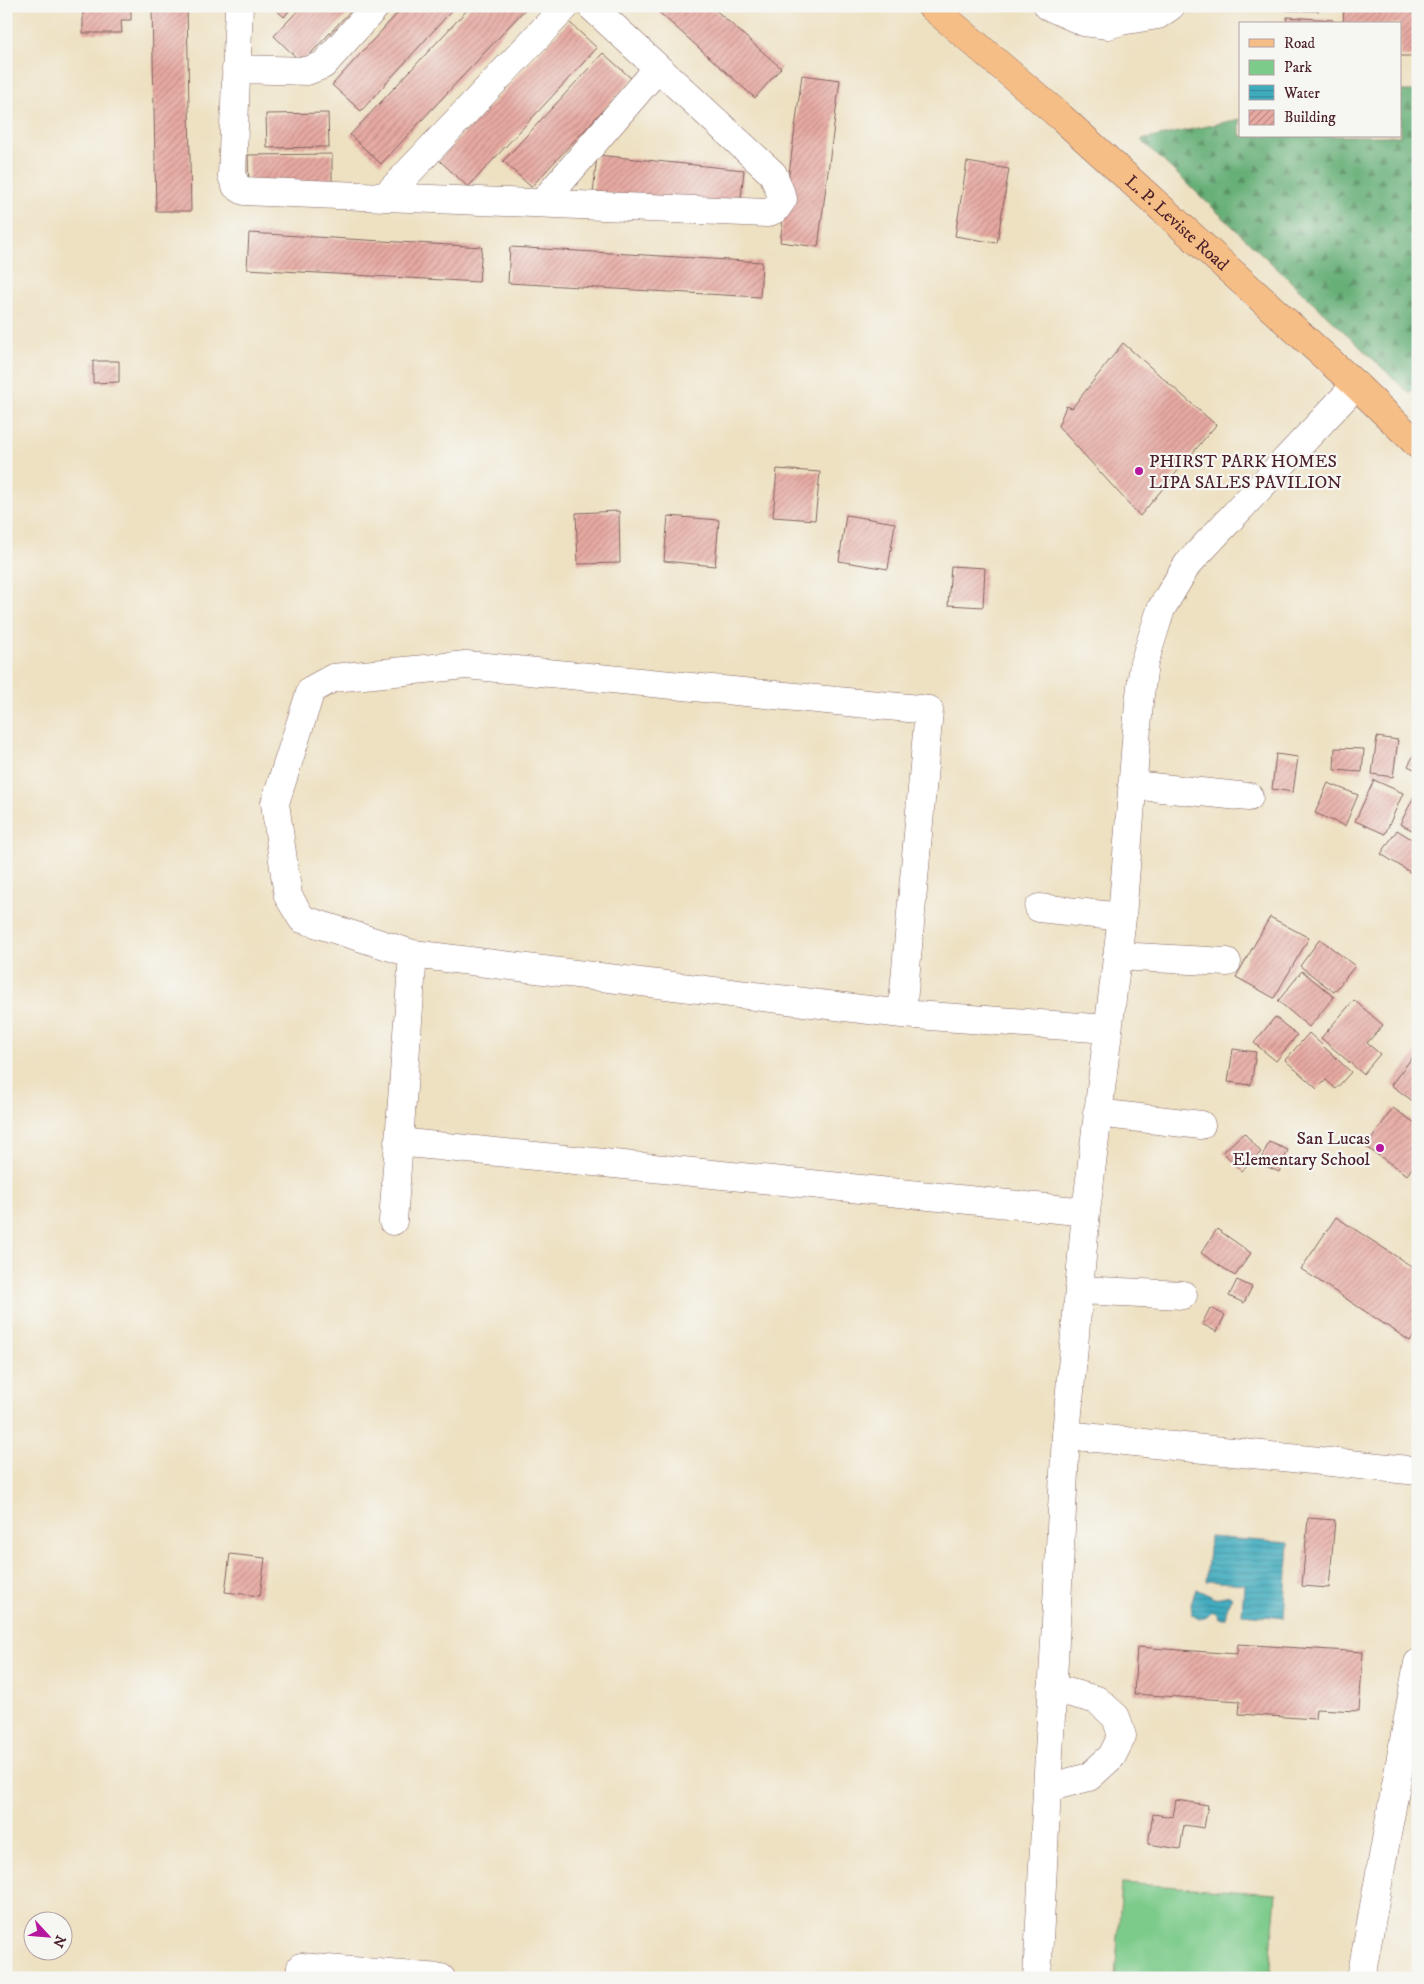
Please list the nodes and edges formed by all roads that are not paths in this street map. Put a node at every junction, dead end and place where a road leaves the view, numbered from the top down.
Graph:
1 (239, 6) edge
2 (376, 6) edge
3 (566, 6) edge
4 (591, 6) edge
5 (931, 6) edge
6 (1048, 6) edge
7 (1171, 6) edge
8 (1126, 14) edge
9 (658, 68) junction
10 (236, 69) junction
11 (385, 197) junction
12 (542, 203) junction
13 (1356, 385) junction
14 (1418, 445) edge
15 (1132, 785) junction
16 (1249, 797) dead end
17 (1039, 908) dead end
18 (1122, 917) junction
19 (412, 954) junction
20 (1117, 956) junction
21 (1227, 962) dead end
22 (902, 1014) junction
23 (1108, 1029) junction
24 (1097, 1113) junction
25 (1201, 1125) dead end
26 (398, 1142) junction
27 (1086, 1212) junction
28 (393, 1221) dead end
29 (1079, 1290) junction
30 (1183, 1295) dead end
31 (1066, 1435) junction
32 (1418, 1471) edge
33 (1418, 1663) edge
34 (1052, 1688) junction
35 (1047, 1788) junction
36 (300, 1978) edge
37 (441, 1978) edge
38 (1037, 1978) edge
39 (1361, 1978) edge

1 - 10 street
2 - 10 street
3 - 11 street
4 - 9 street
5 - 13 main road, L. P. Leviste Road
6 - 8 street
7 - 8 street
9 - 12 street
9 - 12 street
10 - 11 street
11 - 12 street
13 - 14 main road, L. P. Leviste Road
13 - 15 street
15 - 16 street
15 - 18 street
17 - 18 street
18 - 20 street
19 - 22 street
19 - 22 street
19 - 26 street
20 - 21 street
20 - 23 street
22 - 23 street
23 - 24 street
24 - 25 street
24 - 27 street
26 - 27 street
26 - 28 street
27 - 29 street
29 - 30 street
29 - 31 street
31 - 32 street
31 - 34 street
33 - 39 street
34 - 35 street
34 - 35 street
35 - 38 street
36 - 37 street

